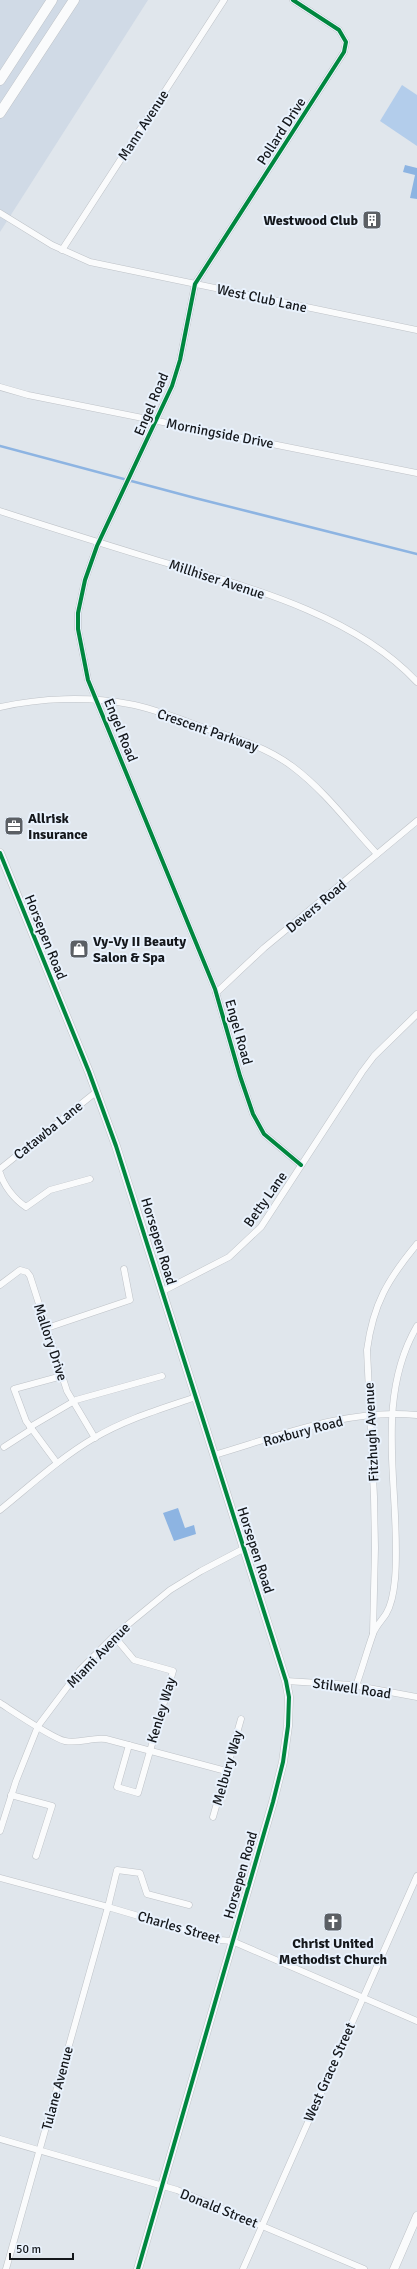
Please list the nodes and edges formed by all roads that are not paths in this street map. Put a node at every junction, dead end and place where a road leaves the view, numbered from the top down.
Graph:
1 (52, 0) edge
2 (74, 0) edge
3 (224, 0) edge
4 (294, 1) edge
5 (0, 80) edge
6 (0, 113) edge
7 (0, 213) edge
8 (62, 250) junction
9 (195, 284) junction
10 (417, 330) edge
11 (0, 387) edge
12 (157, 421) junction
13 (417, 473) edge
14 (0, 511) edge
15 (99, 542) junction
16 (417, 682) edge
17 (97, 700) junction
18 (0, 707) edge
19 (417, 821) edge
20 (0, 853) edge
21 (377, 854) junction
22 (216, 993) junction
23 (417, 1014) edge
24 (96, 1092) junction
25 (301, 1165) junction
26 (0, 1169) edge
27 (0, 1173) edge
28 (90, 1178) dead end
29 (417, 1244) edge
30 (124, 1269) dead end
31 (0, 1285) edge
32 (163, 1291) junction
33 (417, 1326) edge
34 (46, 1328) junction
35 (62, 1376) junction
36 (162, 1376) dead end
37 (196, 1397) junction
38 (73, 1402) junction
39 (393, 1413) junction
40 (369, 1415) junction
41 (417, 1415) edge
42 (31, 1428) junction
43 (95, 1438) junction
44 (4, 1447) dead end
45 (214, 1455) junction
46 (57, 1463) junction
47 (0, 1510) edge
48 (243, 1549) junction
49 (372, 1633) junction
50 (114, 1636) junction
51 (286, 1681) junction
52 (356, 1686) junction
53 (417, 1697) edge
54 (0, 1703) edge
55 (241, 1719) dead end
56 (38, 1726) junction
57 (129, 1745) junction
58 (149, 1750) junction
59 (226, 1771) junction
60 (11, 1795) junction
61 (213, 1817) dead end
62 (0, 1831) edge
63 (36, 1856) dead end
64 (417, 1876) edge
65 (0, 1878) edge
66 (189, 1906) dead end
67 (108, 1907) junction
68 (232, 1941) junction
69 (363, 1998) junction
70 (417, 2022) edge
71 (0, 2139) edge
72 (39, 2150) junction
73 (161, 2185) junction
74 (417, 2216) edge
75 (262, 2225) junction
76 (6, 2269) edge
77 (138, 2269) edge
78 (243, 2269) edge
79 (364, 2269) edge
80 (394, 2269) edge

1 - 5 main road
2 - 6 main road
3 - 8 street, Mann Avenue
4 - 9 street, Pollard Drive
7 - 8 street, West Club Lane
8 - 9 street, West Club Lane
9 - 10 street, West Club Lane
9 - 12 street, Engel Road
11 - 12 street, Morningside Drive
12 - 13 street, Morningside Drive
12 - 15 street, Engel Road
14 - 15 street, Millhiser Avenue
15 - 16 street, Millhiser Avenue
15 - 17 street, Engel Road
17 - 18 street, Crescent Parkway
17 - 21 street, Crescent Parkway
17 - 22 street, Engel Road
19 - 21 street, Devers Road
20 - 24 street, Horsepen Road
21 - 22 street, Devers Road
22 - 25 street, Engel Road
23 - 25 street, Betty Lane
24 - 26 street, Catawba Lane
24 - 32 street, Horsepen Road
25 - 32 street, Betty Lane
27 - 28 street
29 - 40 street, Fitzhugh Avenue
30 - 34 street
31 - 34 street, Mallory Drive
32 - 37 street, Horsepen Road
33 - 39 street, Fitzhugh Avenue
34 - 35 street, Mallory Drive
35 - 38 street, Mallory Drive
35 - 42 street
36 - 38 street
37 - 43 street
37 - 45 street, Horsepen Road
38 - 42 street
38 - 43 street, Mallory Drive
39 - 40 street, Roxbury Road
39 - 41 street, Roxbury Road
39 - 49 street, Fitzhugh Avenue
40 - 45 street, Roxbury Road
40 - 49 street, Fitzhugh Avenue
42 - 44 street
42 - 46 street
43 - 46 street
45 - 48 street, Horsepen Road
46 - 47 street
48 - 50 street, Miami Avenue
48 - 51 street, Horsepen Road
49 - 52 street, Fitzhugh Avenue
50 - 56 street, Miami Avenue
50 - 58 street, Kenley Way
51 - 52 street, Stilwell Road
51 - 68 street, Horsepen Road
52 - 53 street, Stilwell Road
54 - 56 street
55 - 59 street, Melbury Way
56 - 57 street
56 - 60 street, Miami Avenue
57 - 58 street
57 - 58 street
58 - 59 street
59 - 61 street, Melbury Way
60 - 62 street, Miami Avenue
60 - 63 street
64 - 69 street, West Grace Street
65 - 67 street, Charles Street
66 - 67 street, Tulane Avenue
67 - 68 street, Charles Street
67 - 72 street, Tulane Avenue
68 - 69 street, Charles Street
68 - 73 street, Horsepen Road
69 - 70 street, Charles Street
69 - 75 street, West Grace Street
71 - 72 street, Donald Street
72 - 73 street, Donald Street
72 - 76 street, Tulane Avenue
73 - 75 street, Donald Street
73 - 77 street, Horsepen Road
74 - 80 street
75 - 78 street, West Grace Street
75 - 79 street, Donald Street

